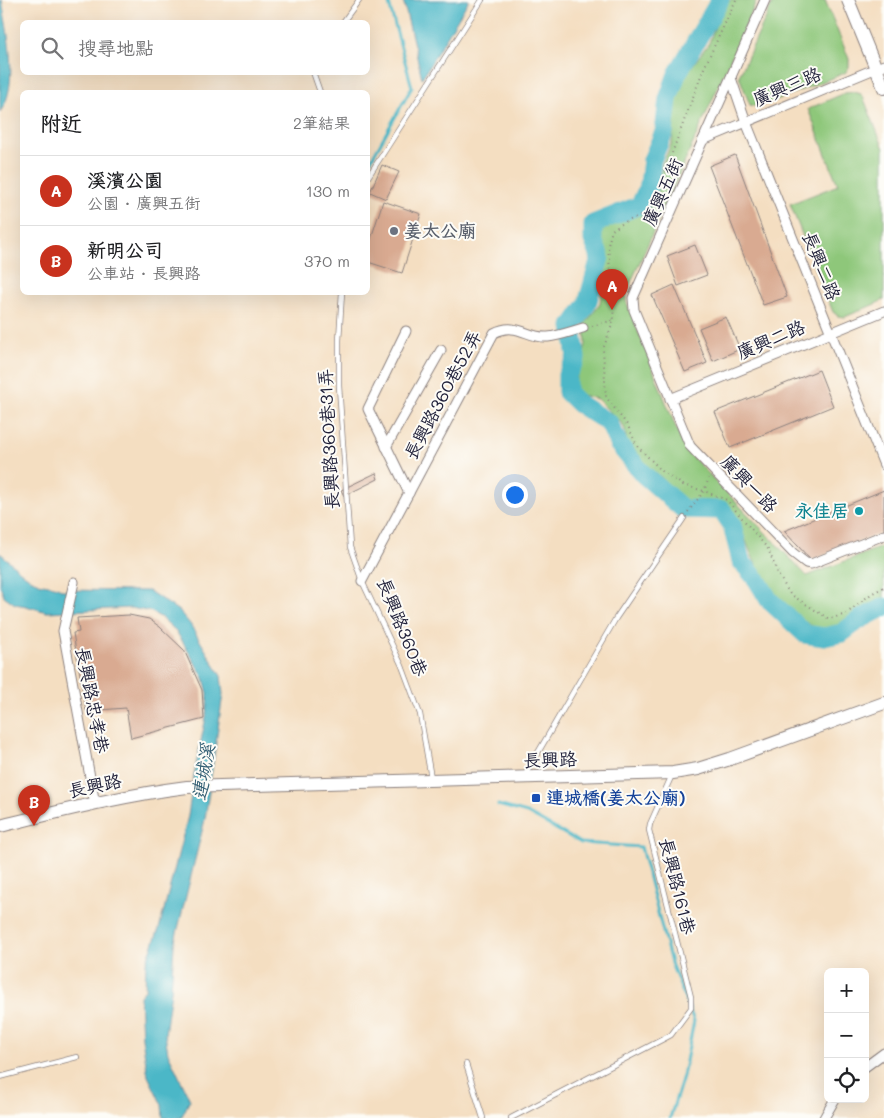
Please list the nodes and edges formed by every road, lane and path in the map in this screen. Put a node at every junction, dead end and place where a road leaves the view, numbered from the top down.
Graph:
1 (359, 0) edge
2 (482, 0) edge
3 (736, 0) edge
4 (765, 0) edge
5 (848, 0) edge
6 (344, 20) edge
7 (880, 66) edge
8 (314, 75) edge
9 (731, 78) junction
10 (884, 88) edge
11 (319, 90) edge
12 (746, 122) junction
13 (703, 140) junction
14 (370, 174) edge
15 (342, 295) edge
16 (884, 311) edge
17 (614, 320) junction
18 (583, 328) joint
19 (406, 332) dead end
20 (830, 333) junction
21 (441, 350) dead end
22 (670, 399) junction
23 (386, 447) junction
24 (884, 465) edge
25 (712, 470) junction
26 (704, 490) junction
27 (409, 493) junction
28 (684, 518) joint
29 (884, 535) edge
30 (362, 581) junction
31 (74, 582) dead end
32 (884, 587) edge
33 (884, 702) edge
34 (673, 774) junction
35 (523, 778) junction
36 (432, 781) junction
37 (95, 804) junction
38 (0, 826) edge
39 (884, 1053) edge
40 (77, 1057) dead end
41 (466, 1064) dead end
42 (869, 1064) edge
43 (0, 1077) edge
44 (832, 1103) edge
45 (483, 1118) edge
46 (511, 1118) edge
47 (824, 1118) edge

1 - 6 lane
2 - 14 lane
3 - 17 path
4 - 9 street, 廣興五街
5 - 7 main road
7 - 10 main road
7 - 12 street, 廣興三路
8 - 11 lane
9 - 12 street, 長興二路
9 - 13 street, 廣興五街
12 - 13 street, 廣興三路
12 - 20 street, 長興二路
13 - 22 street, 廣興五街
15 - 30 lane, 長興路360巷31弄
16 - 20 street, 廣興二路
17 - 18 path
17 - 26 path
18 - 27 street, 長興路360巷52弄
19 - 23 street
20 - 22 street, 廣興二路
20 - 24 street, 長興二路
21 - 23 street
22 - 25 street, 廣興一路
23 - 27 street
25 - 26 path
25 - 29 street, 廣興一路
26 - 28 path
26 - 32 path
27 - 30 street, 長興路360巷
28 - 35 lane
30 - 36 lane, 長興路360巷
31 - 37 street, 長興路忠孝巷
33 - 34 main road, 長興路
34 - 35 main road, 長興路
34 - 46 lane, 長興路161巷
35 - 36 main road, 長興路
36 - 37 main road, 長興路
37 - 38 main road, 長興路
39 - 42 street
40 - 43 lane
41 - 45 lane
44 - 47 street

